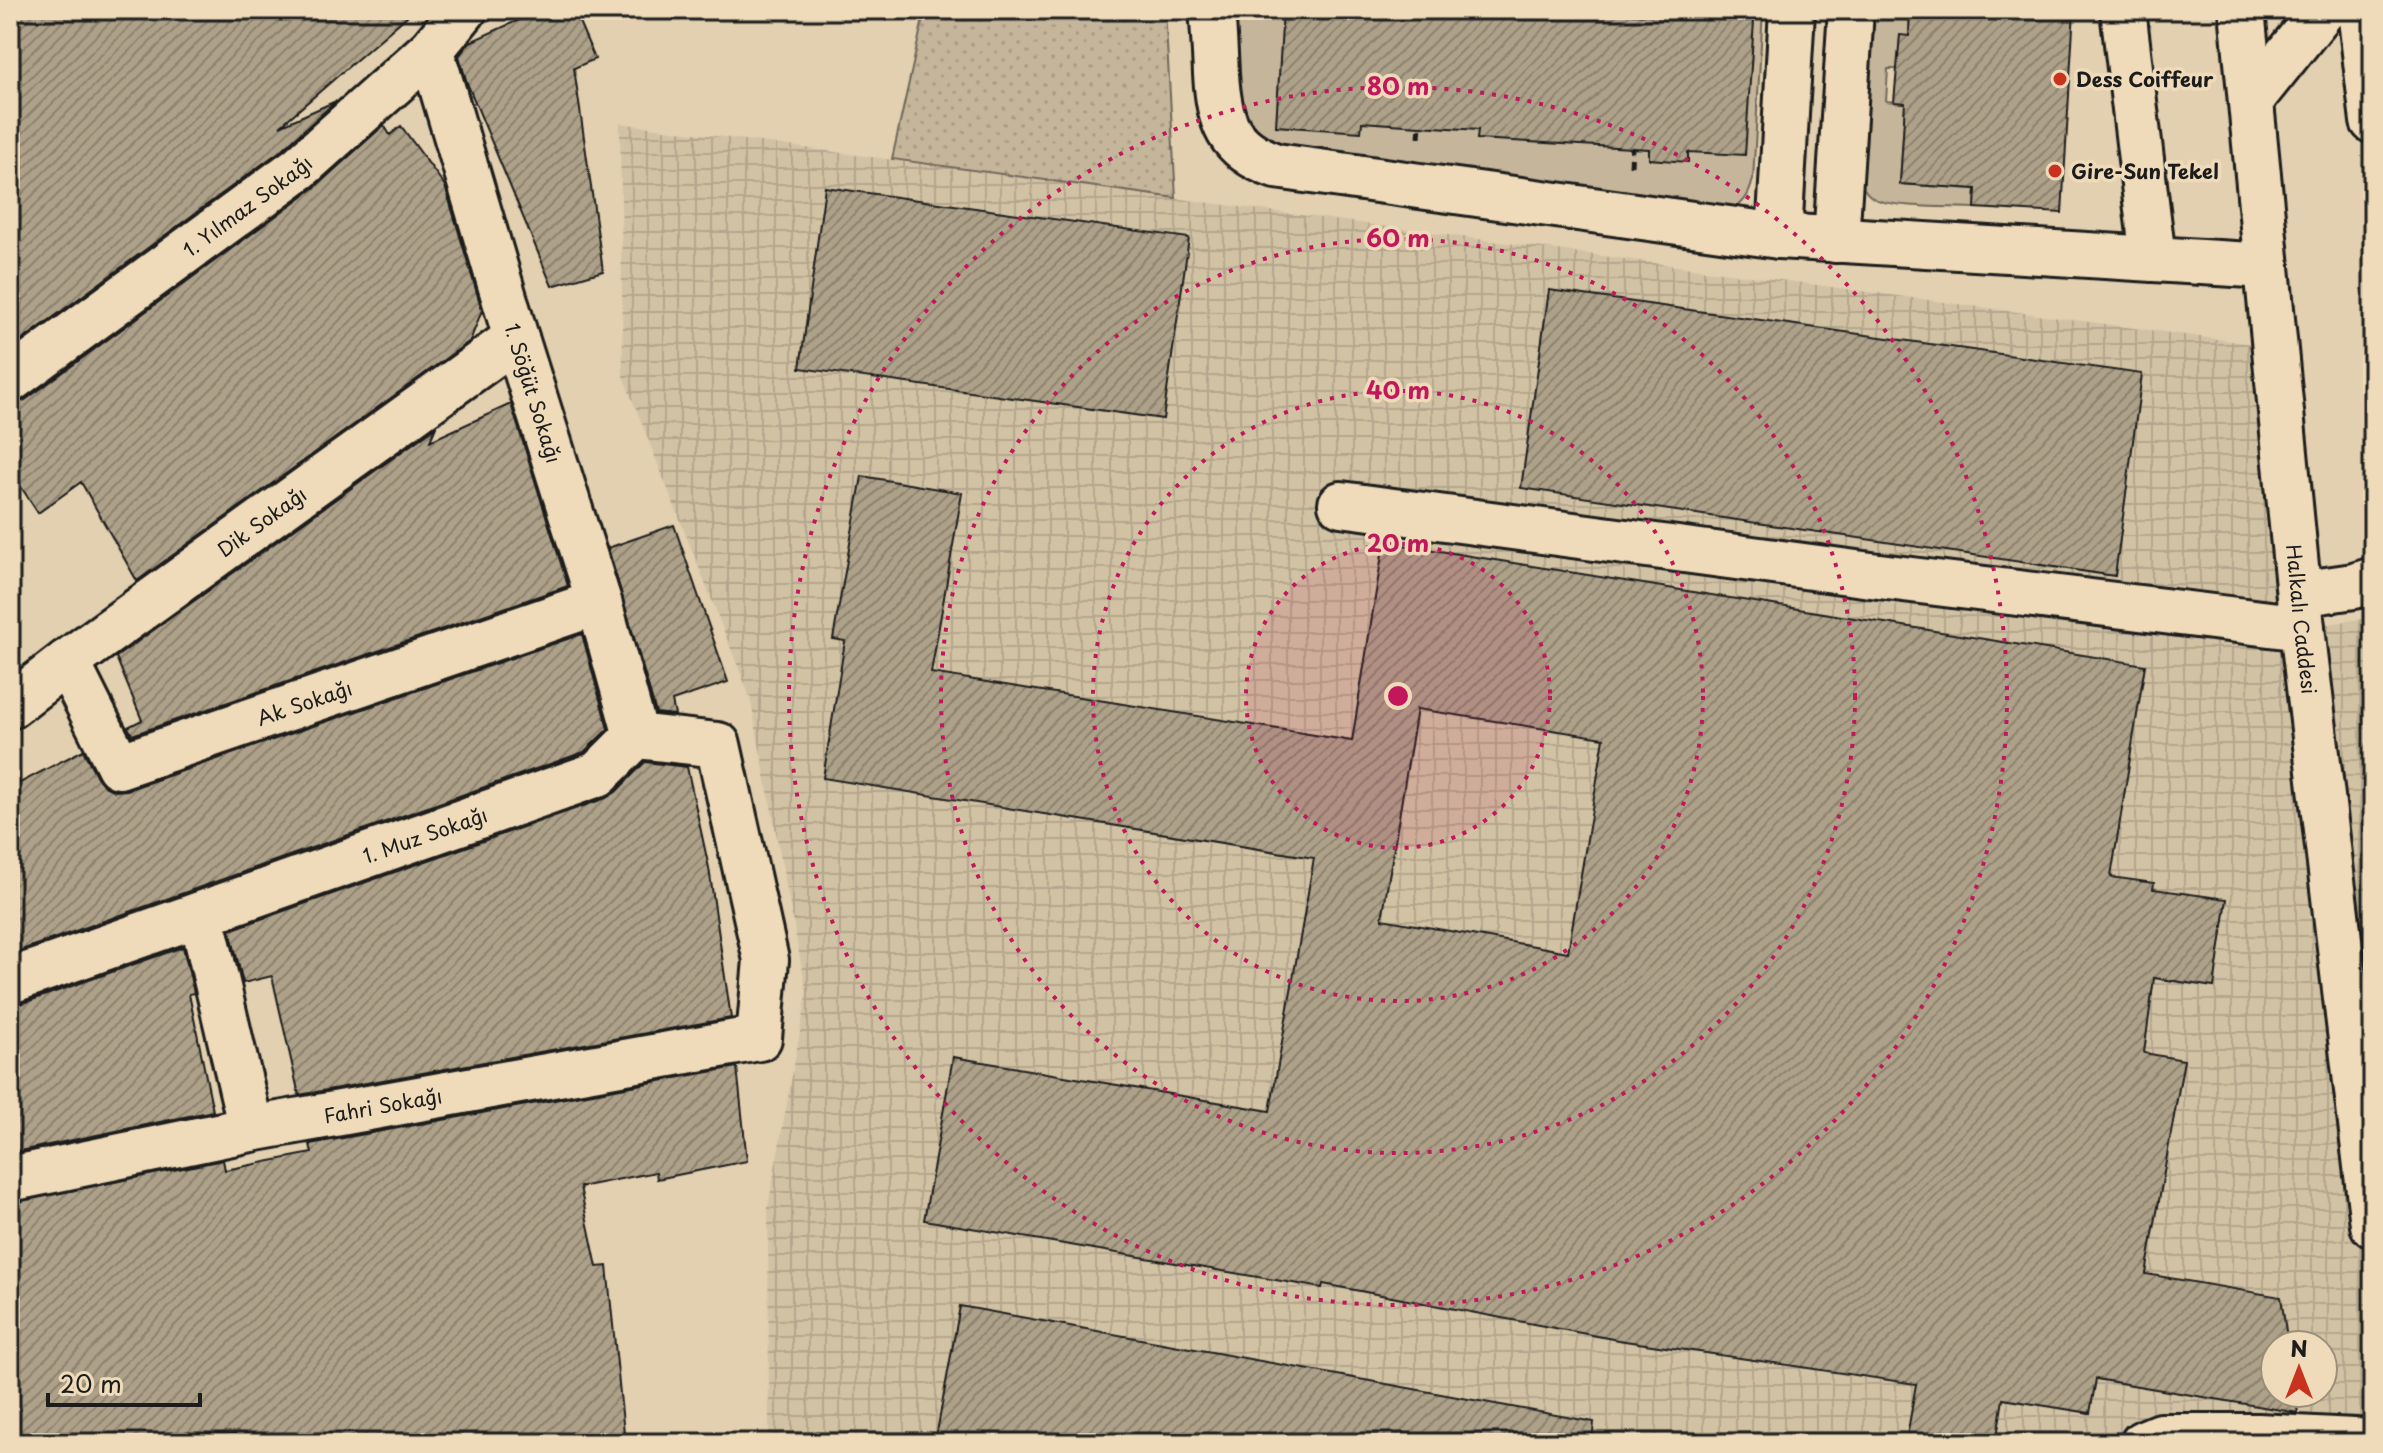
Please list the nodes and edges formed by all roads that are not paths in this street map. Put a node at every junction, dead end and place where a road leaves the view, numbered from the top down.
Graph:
1 (464, 10) edge
2 (1212, 10) edge
3 (1792, 10) edge
4 (1851, 10) edge
5 (2123, 10) edge
6 (2242, 10) edge
7 (2323, 10) edge
8 (2360, 10) edge
9 (431, 50) junction
10 (2251, 100) junction
11 (2373, 121) edge
12 (1779, 236) junction
13 (1836, 240) junction
14 (2153, 259) junction
15 (2267, 266) junction
16 (516, 338) junction
17 (10, 380) edge
18 (1341, 504) dead end
19 (2373, 580) edge
20 (599, 602) junction
21 (2301, 611) junction
22 (67, 662) junction
23 (10, 706) edge
24 (636, 736) junction
25 (201, 914) junction
26 (10, 981) edge
27 (251, 1129) junction
28 (10, 1179) edge
29 (2373, 1225) edge
30 (2373, 1442) edge
31 (2143, 1443) edge

1 - 9 street, 1. Yılmaz Sokağı
2 - 12 street
3 - 12 street
4 - 13 street
5 - 14 street
6 - 10 street, Halkalı Caddesi
7 - 10 street
8 - 11 street
9 - 16 street, 1. Söğüt Sokağı
9 - 17 street, 1. Yılmaz Sokağı
10 - 15 street, Halkalı Caddesi
12 - 13 street
13 - 14 street
14 - 15 street
15 - 21 street, Halkalı Caddesi
16 - 20 street, 1. Söğüt Sokağı
16 - 22 street, Dik Sokağı
18 - 21 street
19 - 21 street
20 - 22 street, Ak Sokağı
20 - 24 street, 1. Söğüt Sokağı
21 - 29 street, Halkalı Caddesi
22 - 23 street, Dik Sokağı
24 - 25 street, 1. Muz Sokağı
24 - 27 street, Fahri Sokağı
25 - 26 street, 1. Muz Sokağı
25 - 27 street
27 - 28 street, Fahri Sokağı
30 - 31 street

